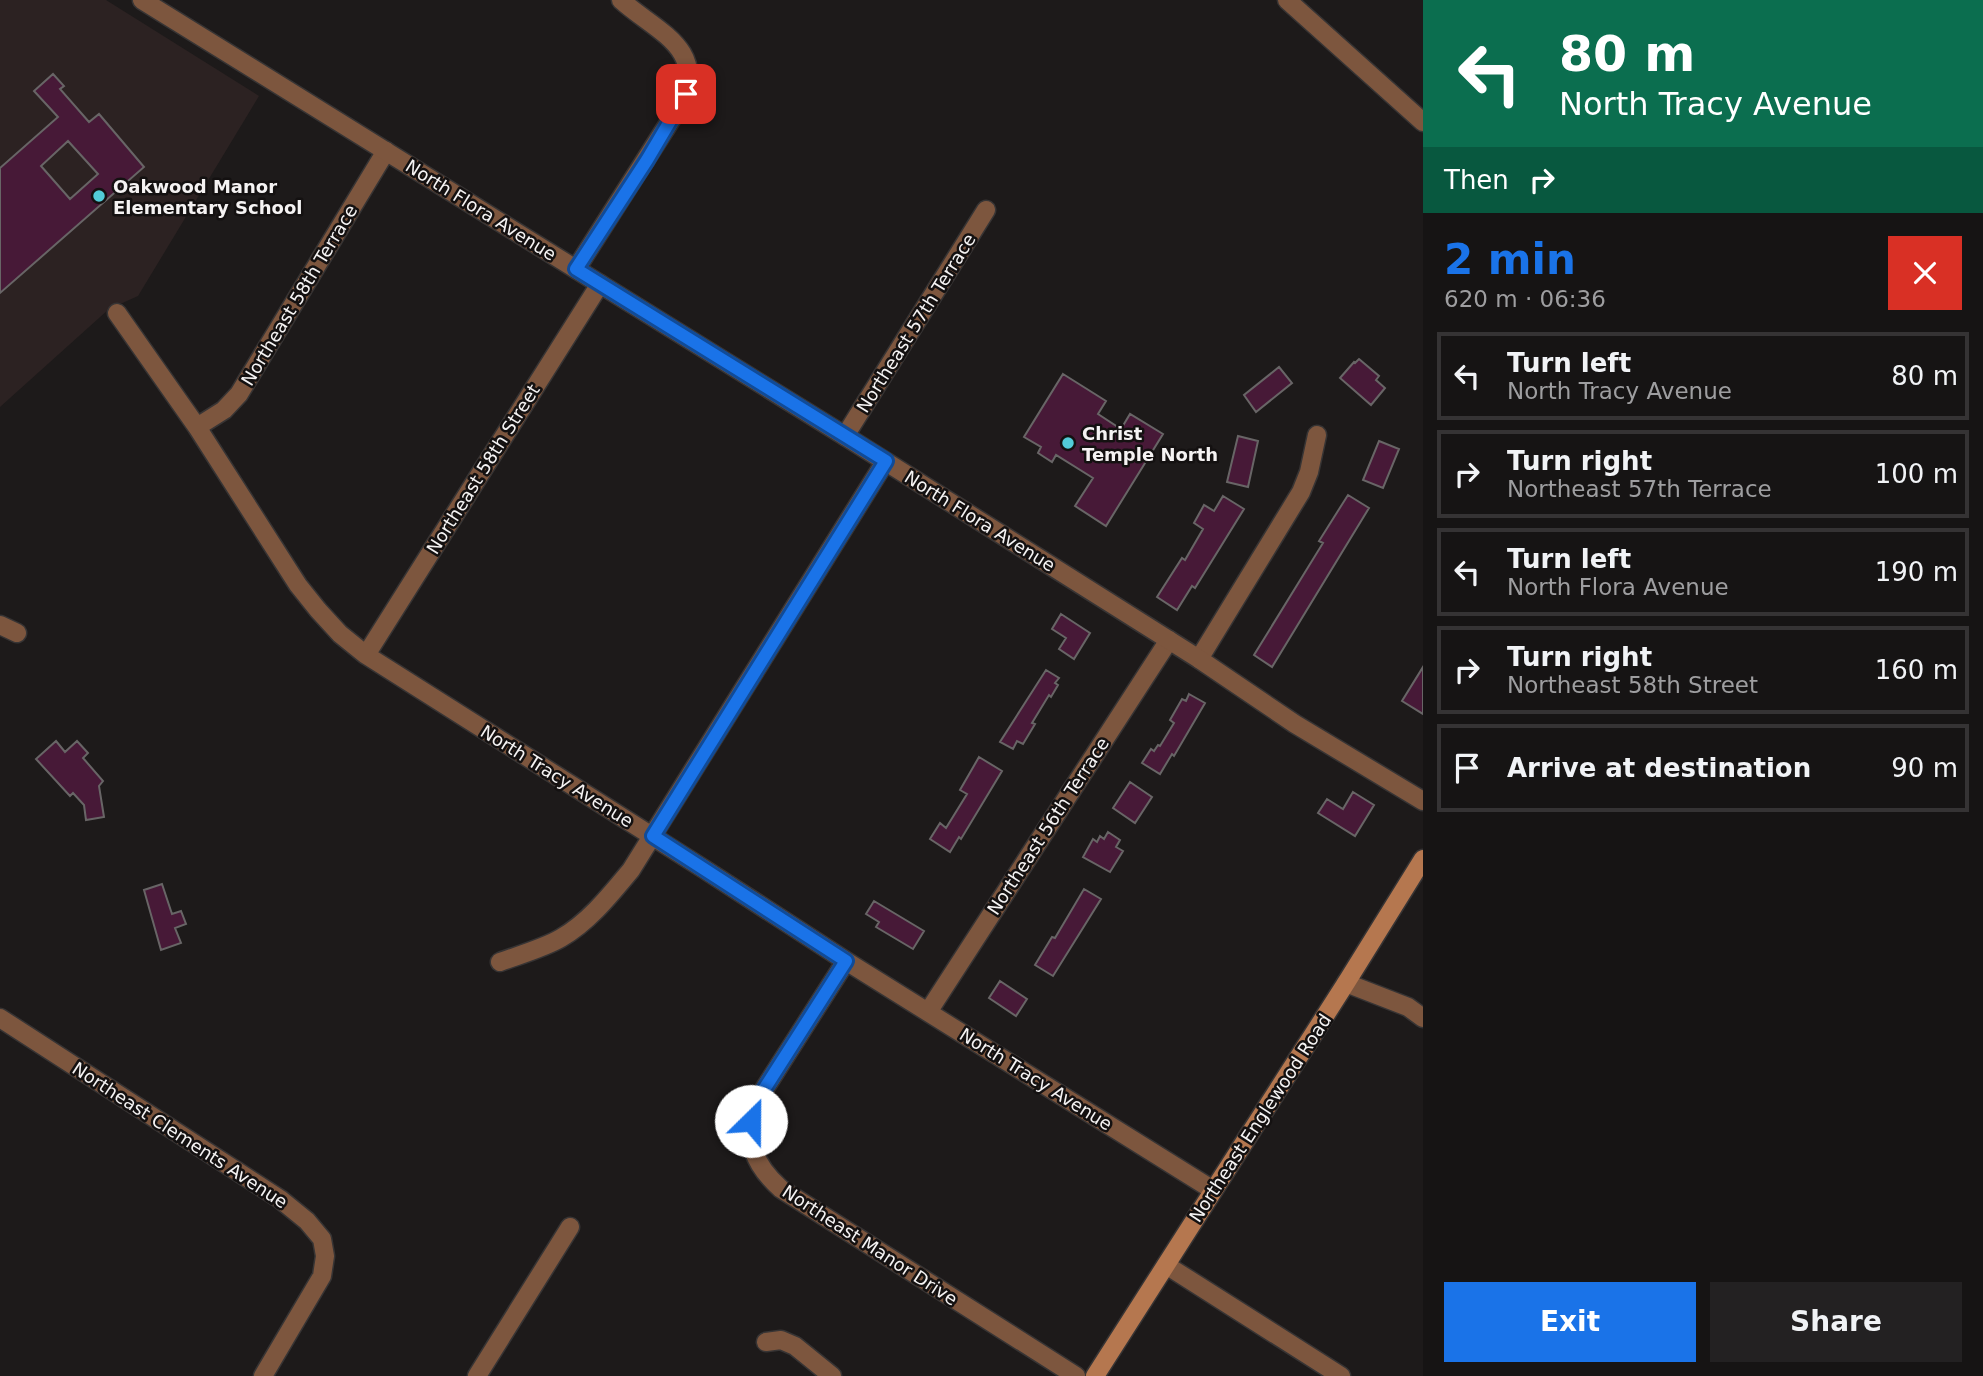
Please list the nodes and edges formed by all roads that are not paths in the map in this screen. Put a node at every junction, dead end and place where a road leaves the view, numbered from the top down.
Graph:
1 (142, 0) edge
2 (621, 0) edge
3 (1287, 0) edge
4 (1423, 122) edge
5 (386, 151) junction
6 (986, 210) dead end
7 (576, 269) junction
8 (600, 284) junction
9 (117, 313) dead end
10 (197, 427) junction
11 (1317, 435) dead end
12 (845, 436) junction
13 (886, 461) junction
14 (0, 625) edge
15 (17, 633) dead end
16 (1169, 640) junction
17 (366, 655) junction
18 (1199, 659) junction
19 (1423, 801) edge
20 (653, 836) junction
21 (1423, 859) edge
22 (846, 961) junction
23 (500, 962) dead end
24 (1346, 983) junction
25 (928, 1012) junction
26 (0, 1018) edge
27 (1423, 1018) edge
28 (1213, 1190) junction
29 (570, 1227) dead end
30 (1166, 1265) junction
31 (766, 1342) dead end
32 (263, 1376) edge
33 (477, 1376) edge
34 (832, 1376) edge
35 (1076, 1376) edge
36 (1095, 1376) edge
37 (1341, 1376) edge

1 - 5 street, North Flora Avenue
2 - 7 street
3 - 4 street
5 - 7 street, North Flora Avenue
5 - 10 street, Northeast 58th Terrace
6 - 12 street, Northeast 57th Terrace
7 - 8 street, North Flora Avenue
8 - 12 street, North Flora Avenue
8 - 17 street, Northeast 58th Street
9 - 10 street, North Tracy Avenue
10 - 17 street, North Tracy Avenue
11 - 18 street
12 - 13 street, North Flora Avenue
13 - 16 street, North Flora Avenue
13 - 20 street
14 - 15 street
16 - 18 street, North Flora Avenue
16 - 25 street, Northeast 56th Terrace
17 - 20 street, North Tracy Avenue
18 - 19 street, North Flora Avenue
20 - 22 street, North Tracy Avenue
20 - 23 street
21 - 24 main road, Northeast Englewood Road
22 - 25 street, North Tracy Avenue
22 - 35 street, Northeast Manor Drive
24 - 27 street
24 - 28 main road, Northeast Englewood Road
25 - 28 street, North Tracy Avenue
26 - 32 street, Northeast Clements Avenue
28 - 30 main road, Northeast Englewood Road
29 - 33 street
30 - 36 main road, Northeast Englewood Road
30 - 37 street
31 - 34 street

